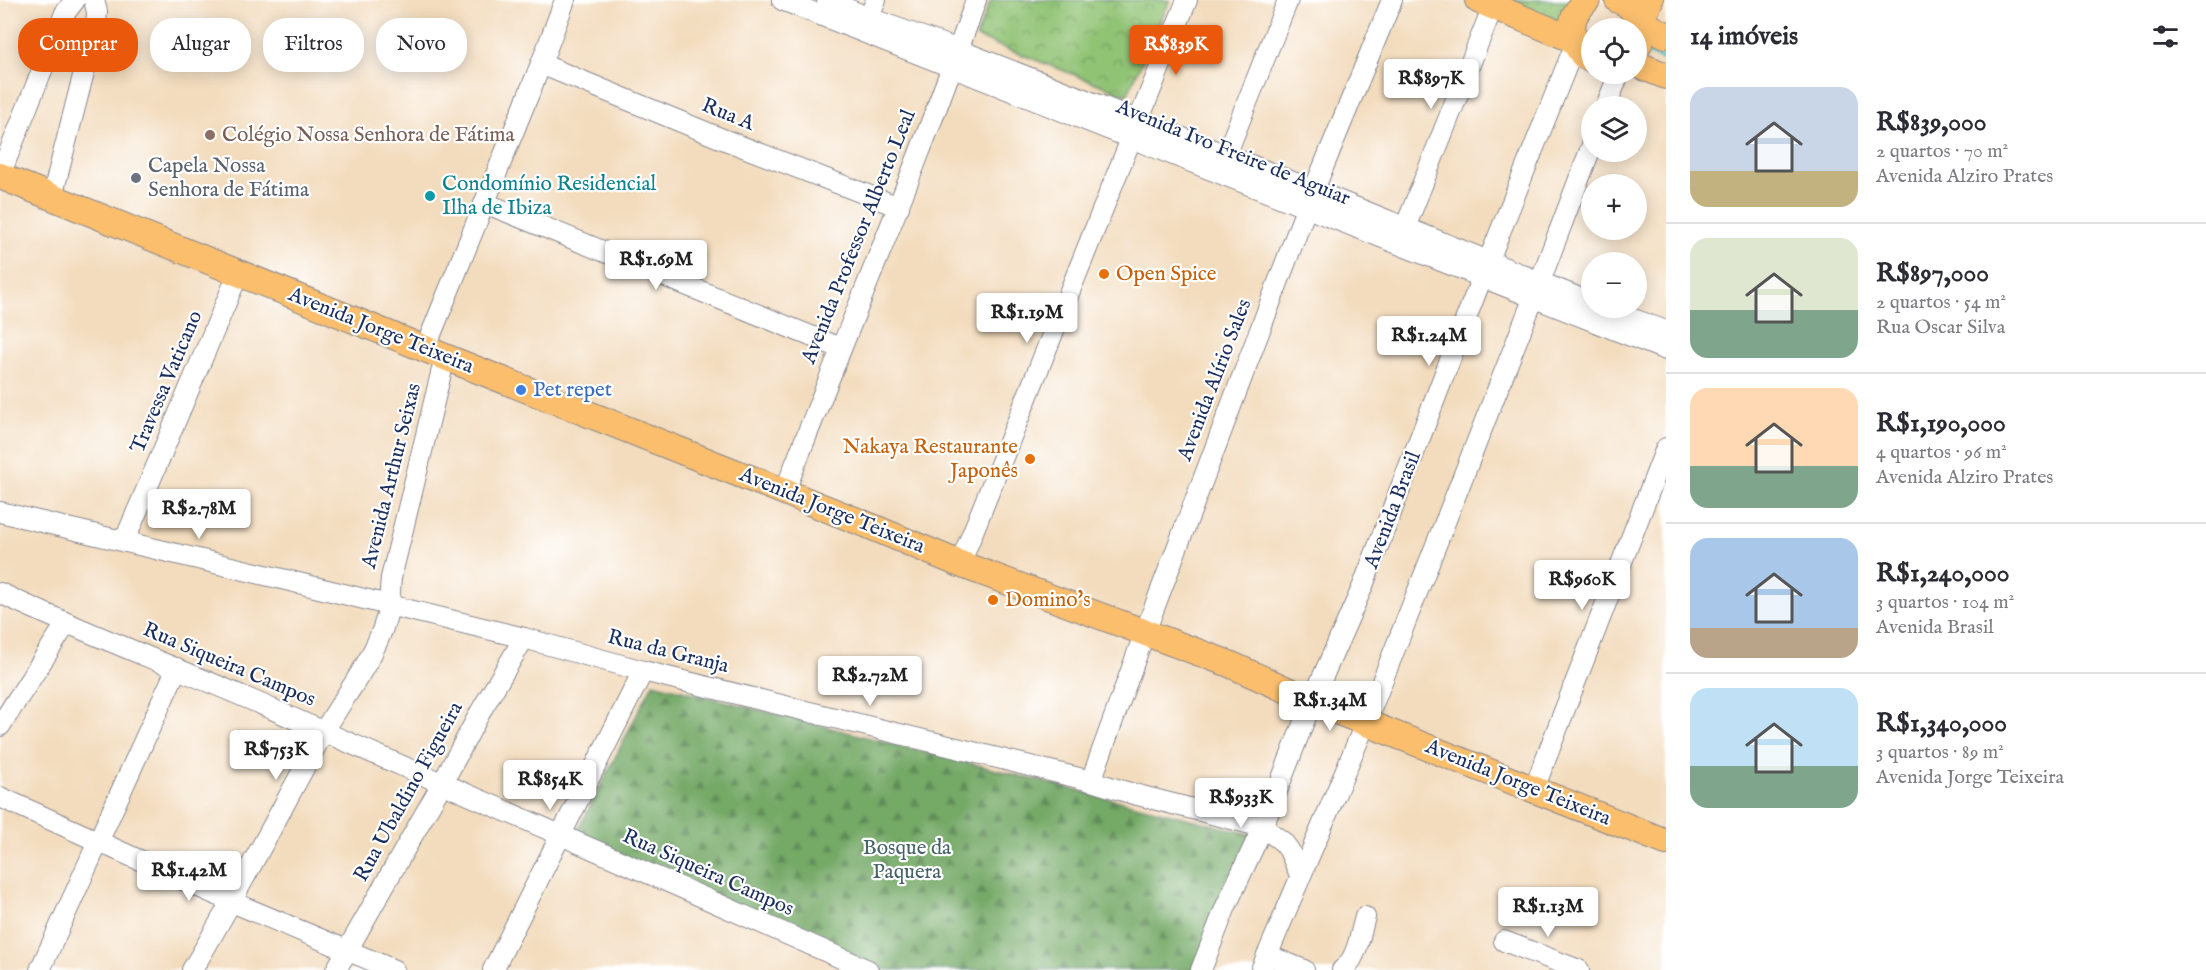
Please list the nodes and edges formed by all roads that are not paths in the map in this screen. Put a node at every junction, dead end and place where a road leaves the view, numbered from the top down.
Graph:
1 (75, 0) edge
2 (94, 0) edge
3 (565, 0) edge
4 (782, 0) edge
5 (827, 0) edge
6 (876, 0) edge
7 (976, 0) edge
8 (1187, 0) edge
9 (1288, 0) edge
10 (1392, 0) edge
11 (1587, 0) edge
12 (1618, 0) edge
13 (1485, 3) edge
14 (1645, 15) edge
15 (869, 18) junction
16 (1666, 35) edge
17 (1579, 48) edge
18 (955, 58) junction
19 (541, 64) junction
20 (1647, 68) edge
21 (1666, 76) edge
22 (1133, 129) junction
23 (1226, 155) junction
24 (1586, 162) edge
25 (0, 175) edge
26 (52, 197) junction
27 (1310, 200) junction
28 (485, 203) junction
29 (899, 207) junction
30 (1405, 228) junction
31 (1486, 269) junction
32 (239, 272) junction
33 (1537, 289) junction
34 (1581, 300) edge
35 (1630, 318) edge
36 (1666, 331) edge
37 (840, 348) junction
38 (1666, 350) edge
39 (435, 353) junction
40 (1666, 448) edge
41 (785, 491) junction
42 (0, 512) edge
43 (124, 542) junction
44 (960, 564) junction
45 (0, 593) edge
46 (388, 606) junction
47 (66, 624) junction
48 (1145, 632) junction
49 (524, 638) junction
50 (177, 668) junction
51 (643, 671) junction
52 (1312, 701) junction
53 (1366, 722) junction
54 (0, 726) edge
55 (324, 732) junction
56 (1091, 781) junction
57 (443, 782) junction
58 (1534, 789) junction
59 (0, 797) edge
60 (1263, 827) junction
61 (560, 833) junction
62 (99, 841) junction
63 (1666, 842) edge
64 (1300, 875) junction
65 (232, 902) junction
66 (1365, 918) dead end
67 (1504, 941) dead end
68 (348, 950) junction
69 (1264, 963) edge
70 (40, 970) edge
71 (192, 970) edge
72 (336, 970) edge
73 (394, 970) edge
74 (493, 970) edge
75 (868, 970) edge
76 (1201, 970) edge
77 (1304, 970) edge
78 (1342, 970) edge
79 (1579, 970) edge

1 - 25 street
2 - 26 street
3 - 19 street, Avenida Arthur Seixas
4 - 18 street, Avenida Ivo Freire de Aguiar
5 - 15 street, Avenida Ivo Freire de Aguiar
6 - 15 street
7 - 18 street, Avenida Professor Alberto Leal
8 - 22 street
9 - 23 street
10 - 27 street, Avenida Alírio Sales
11 - 17 main road, Avenida Brasil
12 - 14 main road
13 - 17 main road
13 - 30 street
14 - 16 main road
15 - 18 street, Avenida Ivo Freire de Aguiar
17 - 31 street, Avenida Brasil
18 - 22 street, Avenida Ivo Freire de Aguiar
18 - 29 street, Avenida Professor Alberto Leal
19 - 28 street, Avenida Arthur Seixas
19 - 29 street, Rua A
20 - 21 main road
22 - 23 street, Avenida Ivo Freire de Aguiar
22 - 27 street, Avenida Ivo Freire de Aguiar
22 - 44 street
23 - 27 street, Avenida Ivo Freire de Aguiar
24 - 33 street
25 - 26 main road, Avenida Jorge Teixeira
26 - 32 main road, Avenida Jorge Teixeira
27 - 30 street, Avenida Ivo Freire de Aguiar
27 - 31 street, Avenida Ivo Freire de Aguiar
27 - 48 street, Avenida Alírio Sales
28 - 37 street
28 - 39 street, Avenida Arthur Seixas
29 - 37 street, Avenida Professor Alberto Leal
30 - 31 street, Avenida Ivo Freire de Aguiar
31 - 33 street, Avenida Ivo Freire de Aguiar
31 - 52 street, Avenida Brasil
32 - 39 main road, Avenida Jorge Teixeira
32 - 43 street, Travessa Vaticano
33 - 34 street, Avenida Ivo Freire de Aguiar
33 - 38 street, Avenida Ivo Freire de Aguiar
33 - 53 street
35 - 36 street
37 - 41 street, Avenida Professor Alberto Leal
39 - 41 main road, Avenida Jorge Teixeira
39 - 46 street, Avenida Arthur Seixas
40 - 58 street
41 - 44 main road, Avenida Jorge Teixeira
42 - 43 street, Rua da Granja
43 - 46 street, Rua da Granja
44 - 48 main road, Avenida Jorge Teixeira
45 - 47 street, Rua Siqueira Campos
46 - 49 street, Rua da Granja
46 - 55 street, Avenida Arthur Seixas
47 - 50 street, Rua Siqueira Campos
47 - 54 street
48 - 52 main road, Avenida Jorge Teixeira
48 - 56 street, Avenida Alírio Sales
49 - 51 street, Rua da Granja
49 - 57 street, Rua Ubaldino Figueira
50 - 55 street, Rua Siqueira Campos
50 - 62 street
51 - 56 street, Rua da Granja
51 - 61 street
52 - 53 main road, Avenida Jorge Teixeira
52 - 60 street, Avenida Brasil
53 - 58 main road, Avenida Jorge Teixeira
53 - 64 street
55 - 57 street, Rua Siqueira Campos
55 - 65 street, Avenida Arthur Seixas
56 - 60 street, Rua da Granja
57 - 61 street, Rua Siqueira Campos
57 - 68 street, Rua Ubaldino Figueira
58 - 63 main road, Avenida Jorge Teixeira
59 - 62 street
60 - 64 street, Rua da Granja
60 - 76 street, Avenida Brasil
61 - 74 street
61 - 75 street, Rua Siqueira Campos
62 - 65 street
62 - 70 street
64 - 69 street
65 - 68 street
65 - 71 street, Avenida Arthur Seixas
66 - 78 street
67 - 79 street
68 - 72 street, Rua Ubaldino Figueira
68 - 73 street
69 - 77 street

